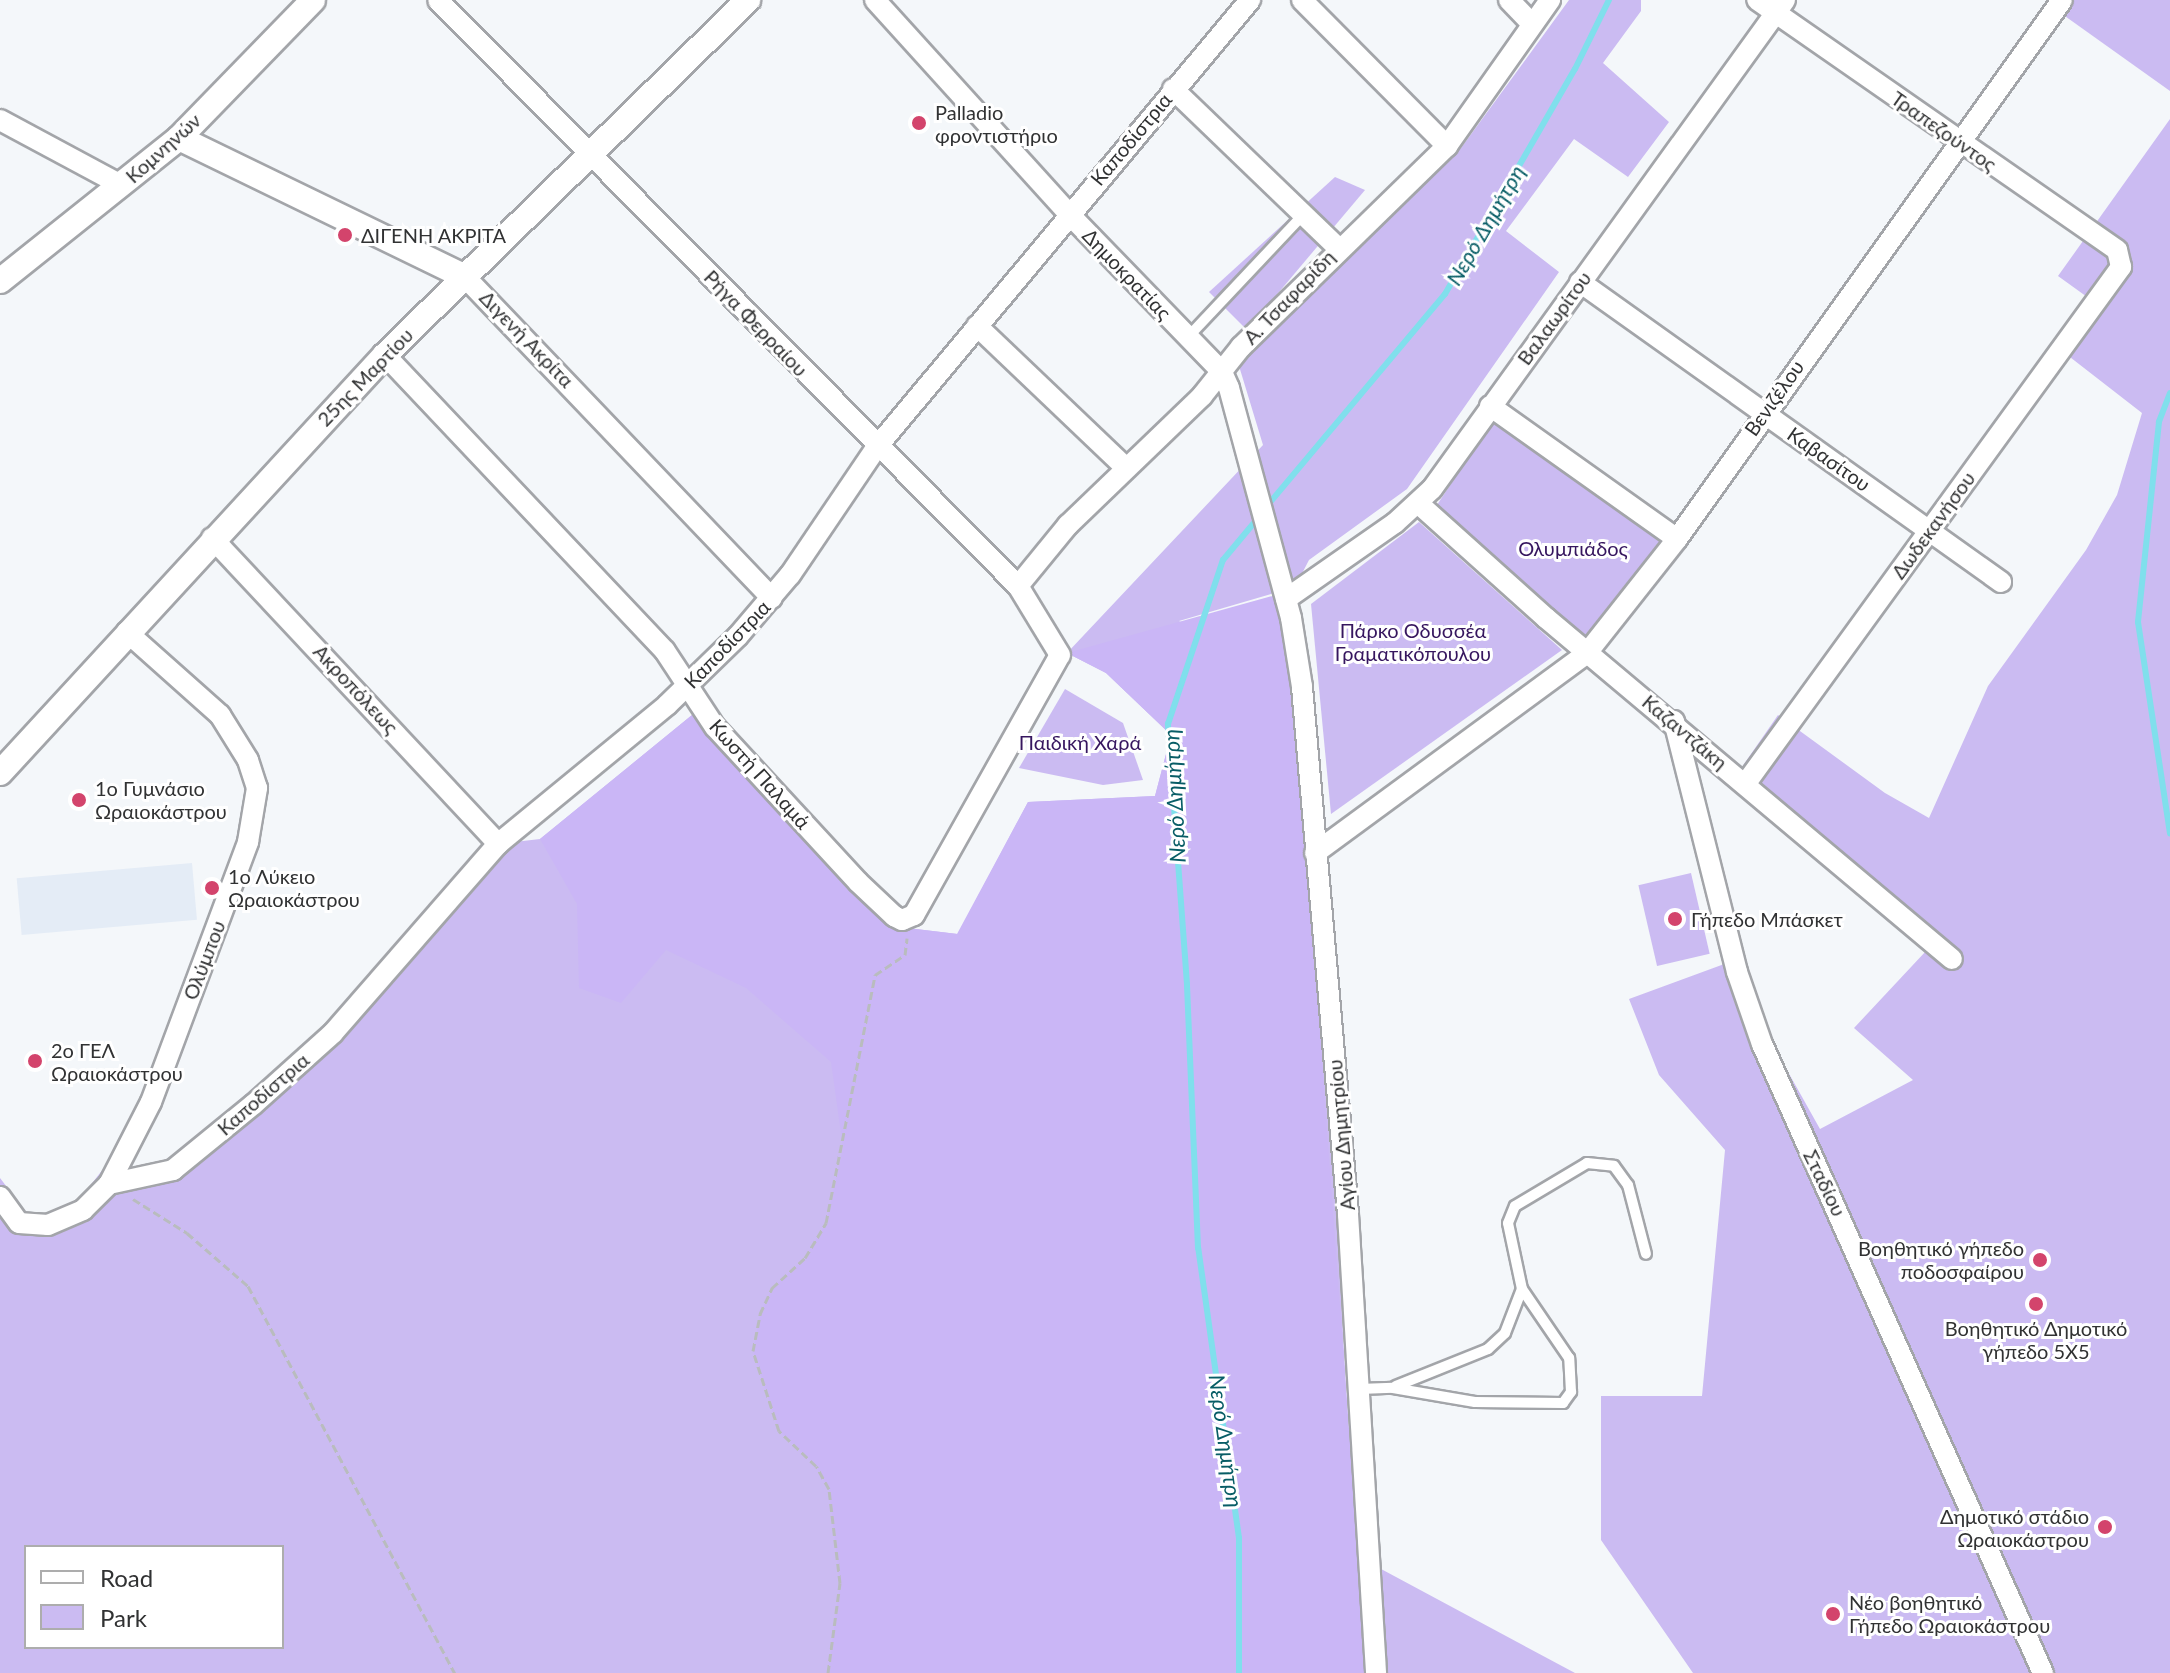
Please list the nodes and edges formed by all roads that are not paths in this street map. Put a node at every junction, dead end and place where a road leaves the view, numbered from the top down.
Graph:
1 (313, 0) edge
2 (438, 0) edge
3 (748, 0) edge
4 (875, 0) edge
5 (1250, 0) edge
6 (1302, 0) edge
7 (1509, 0) edge
8 (1550, 0) edge
9 (1757, 0) edge
10 (2062, 0) edge
11 (1780, 6) edge
12 (1532, 24) junction
13 (1173, 89) junction
14 (0, 120) edge
15 (179, 138) junction
16 (1960, 143) junction
17 (1447, 146) junction
18 (593, 154) junction
19 (121, 185) junction
20 (1069, 214) junction
21 (1304, 214) junction
22 (1338, 248) junction
23 (2121, 267) joint
24 (465, 277) junction
25 (0, 281) edge
26 (1580, 282) junction
27 (977, 326) junction
28 (1188, 337) junction
29 (385, 355) junction
30 (1222, 372) junction
31 (1490, 406) junction
32 (1763, 412) junction
33 (876, 448) junction
34 (1126, 468) junction
35 (1419, 504) junction
36 (1929, 531) junction
37 (212, 538) junction
38 (1677, 539) junction
39 (2001, 582) dead end
40 (1018, 586) junction
41 (772, 598) junction
42 (1286, 599) junction
43 (127, 632) junction
44 (1587, 653) junction
45 (688, 685) junction
46 (1674, 721) junction
47 (0, 773) edge
48 (1746, 783) junction
49 (498, 844) junction
50 (1315, 853) junction
51 (909, 919) joint
52 (1952, 959) dead end
53 (109, 1184) junction
54 (0, 1197) edge
55 (1646, 1254) dead end
56 (1522, 1289) junction
57 (1393, 1388) junction
58 (1357, 1389) junction
59 (1376, 1673) edge
60 (2043, 1673) edge

1 - 15 street, Κομνηνών
2 - 18 street, Ρήγα Φερραίου
3 - 18 street, 25ης Μαρτίου
4 - 20 street, Δημοκρατίας
5 - 13 street, Καποδίστρια
6 - 17 street
7 - 12 street
8 - 12 street, Α. Τσαφαρίδη
9 - 11 street, Τραπεζούντος
10 - 16 street, Βενιζέλου
11 - 16 street, Τραπεζούντος
11 - 26 street, Βαλαωρίτου
12 - 17 street, Α. Τσαφαρίδη
13 - 20 street, Καποδίστρια
13 - 21 street
14 - 19 street
15 - 19 street, Κομνηνών
15 - 24 street, Διγενή Ακρίτα
16 - 23 street, Τραπεζούντος
16 - 32 street, Βενιζέλου
17 - 22 street, Α. Τσαφαρίδη
18 - 24 street, 25ης Μαρτίου
18 - 33 street, Ρήγα Φερραίου
19 - 25 street, Κομνηνών
20 - 27 street, Καποδίστρια
20 - 28 street, Δημοκρατίας
21 - 22 street
21 - 28 lane
22 - 30 street, Α. Τσαφαρίδη
23 - 36 street, Δωδεκανήσου
24 - 29 street, 25ης Μαρτίου
24 - 41 street, Διγενή Ακρίτα
26 - 31 street, Βαλαωρίτου
26 - 32 street, Καβασίτου
27 - 33 street, Καποδίστρια
27 - 34 street
28 - 30 street, Δημοκρατίας
29 - 37 street, 25ης Μαρτίου
29 - 45 street, Κωστή Παλαμά
30 - 34 street, Α. Τσαφαρίδη
30 - 42 street, Δημοκρατίας
31 - 35 street, Βαλαωρίτου
31 - 38 street
32 - 36 street, Καβασίτου
32 - 38 street, Βενιζέλου
33 - 40 street, Ρήγα Φερραίου
33 - 41 street, Καποδίστρια
34 - 40 street, Α. Τσαφαρίδη
35 - 42 street, Βαλαωρίτου
35 - 44 street, Καζαντζάκη
36 - 39 street, Καβασίτου
36 - 48 street, Δωδεκανήσου
37 - 43 street, 25ης Μαρτίου
37 - 49 street, Ακροπόλεως
38 - 44 street, Βενιζέλου
40 - 51 street, Ρήγα Φερραίου
41 - 45 street, Καποδίστρια
42 - 50 street, Αγίου Δημητρίου
43 - 47 street, 25ης Μαρτίου
43 - 53 street, Ολύμπου
44 - 46 street, Καζαντζάκη
44 - 50 street, Βενιζέλου
45 - 49 street, Καποδίστρια
45 - 51 street, Κωστή Παλαμά
46 - 48 street, Καζαντζάκη
46 - 60 street, Σταδίου
48 - 52 street, Καζαντζάκη
49 - 53 street, Καποδίστρια
50 - 58 street, Αγίου Δημητρίου
53 - 54 street
55 - 56 lane
56 - 57 lane
56 - 57 lane
57 - 58 lane
58 - 59 street, Αγίου Δημητρίου

